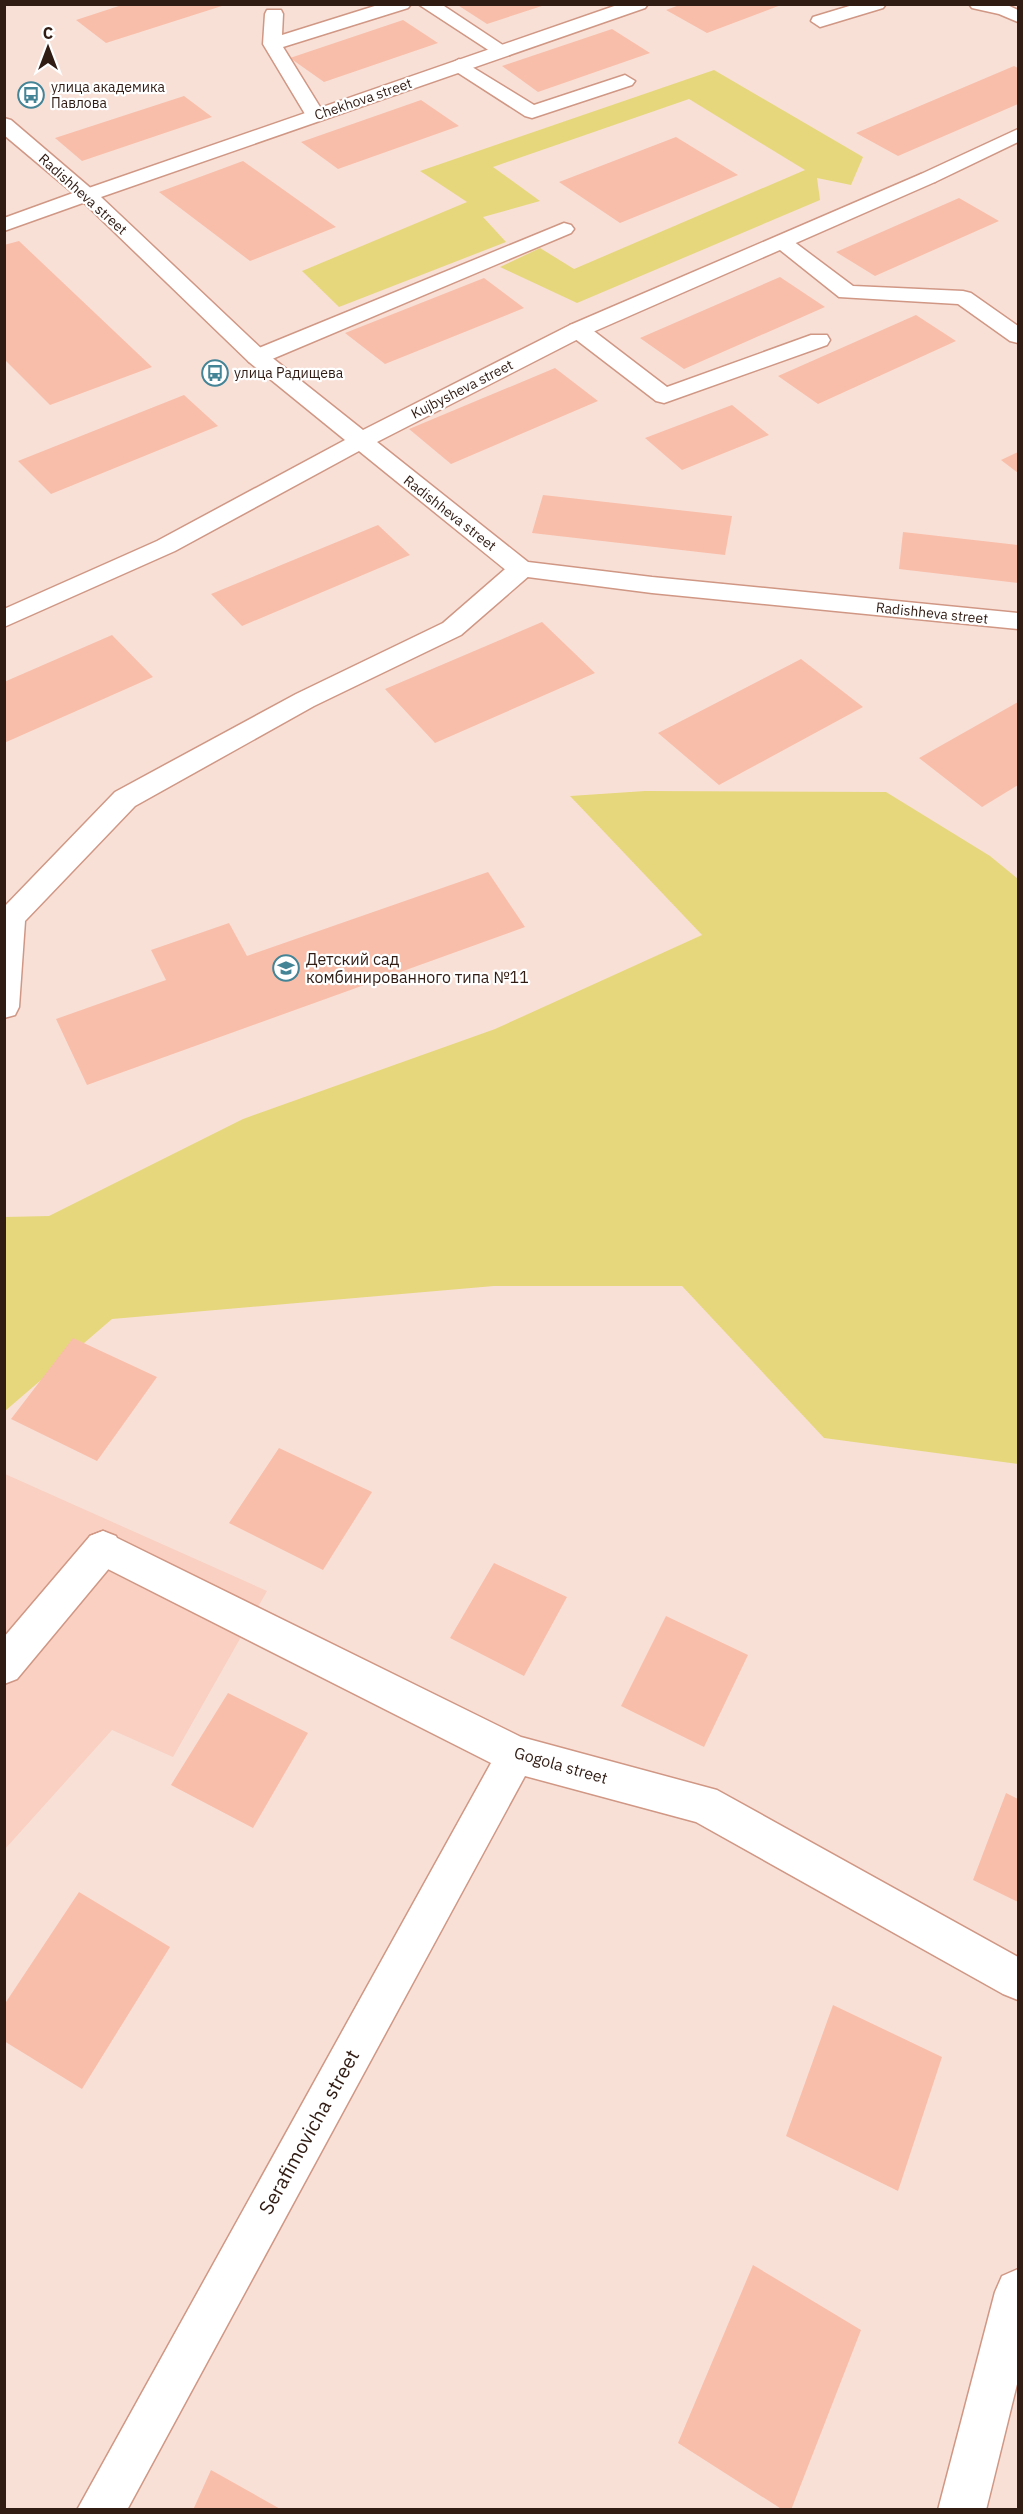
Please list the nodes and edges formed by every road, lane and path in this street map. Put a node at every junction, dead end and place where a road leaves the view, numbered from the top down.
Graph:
1 (402, 4) edge
2 (427, 4) edge
3 (639, 4) edge
4 (877, 4) edge
5 (978, 4) edge
6 (274, 14) dead end
7 (1018, 17) edge
8 (820, 21) dead end
9 (272, 44) junction
10 (503, 51) junction
11 (459, 65) junction
12 (625, 81) dead end
13 (315, 115) junction
14 (4, 124) edge
15 (1018, 135) edge
16 (87, 195) junction
17 (4, 225) edge
18 (564, 229) dead end
19 (782, 242) junction
20 (578, 330) junction
21 (1018, 336) edge
22 (819, 340) dead end
23 (257, 357) junction
24 (360, 441) junction
25 (521, 569) junction
26 (4, 619) edge
27 (1018, 621) edge
28 (4, 1007) edge
29 (4, 1666) edge
30 (516, 1755) junction
31 (1018, 1979) edge
32 (1018, 2292) edge
33 (101, 2510) edge
34 (962, 2510) edge

1 - 9 street
2 - 10 street
3 - 10 street, Chekhova street
4 - 8 street
5 - 7 street
6 - 9 street
9 - 13 street
10 - 11 street, Chekhova street
11 - 12 street
11 - 13 street, Chekhova street
13 - 16 street, Chekhova street
14 - 16 street, Radishheva street
15 - 19 street, Kujbysheva street
16 - 17 street, Chekhova street
16 - 23 street, Radishheva street
18 - 23 street
19 - 20 street, Kujbysheva street
19 - 21 street
20 - 22 street
20 - 24 street, Kujbysheva street
23 - 24 street, Radishheva street
24 - 25 street, Radishheva street
24 - 26 street, Kujbysheva street
25 - 27 street, Radishheva street
25 - 28 street
29 - 30 street, Gogola street
30 - 31 street, Gogola street
30 - 33 street, Serafimovicha street
32 - 34 street

